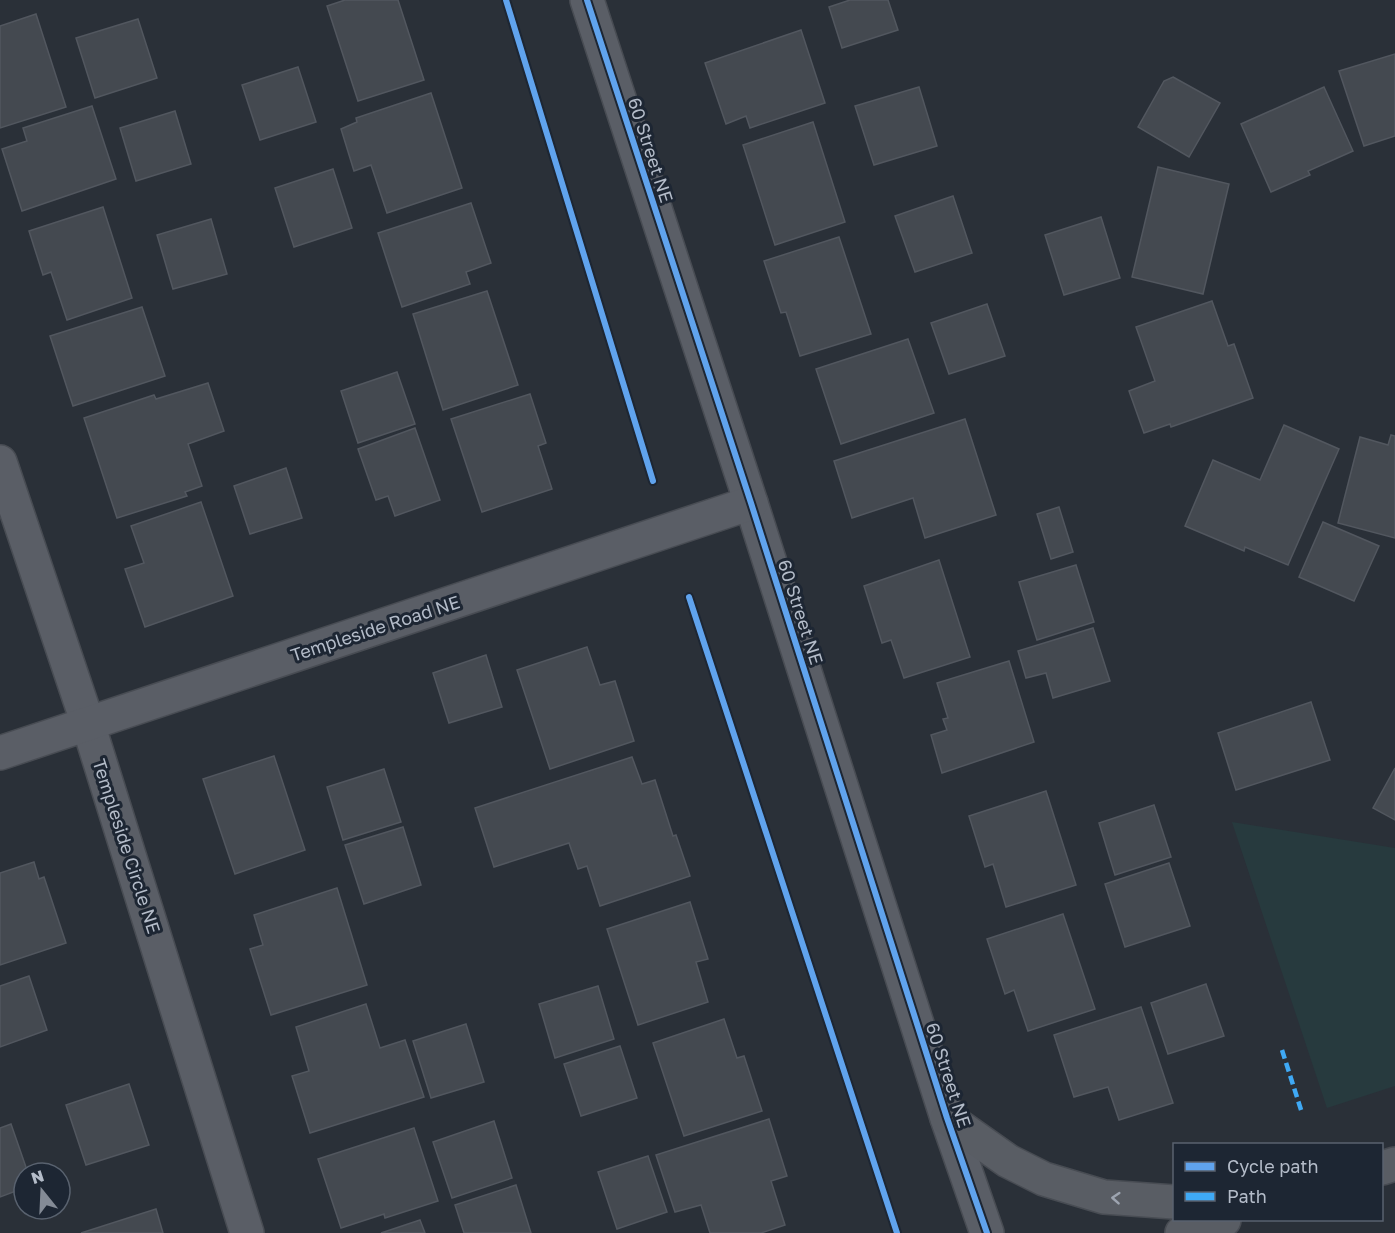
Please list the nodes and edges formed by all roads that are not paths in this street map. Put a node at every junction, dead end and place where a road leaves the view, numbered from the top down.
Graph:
1 (587, 0) edge
2 (0, 462) edge
3 (751, 503) junction
4 (88, 724) junction
5 (0, 753) edge
6 (947, 1118) junction
7 (1173, 1202) edge
8 (1221, 1221) edge
9 (247, 1233) edge
10 (987, 1233) edge
11 (1182, 1233) edge

1 - 3 street, 60 Street NE
2 - 4 street, Templeside Circle NE
3 - 4 street, Templeside Road NE
3 - 6 street, 60 Street NE
4 - 5 street, Templeside Road NE
4 - 9 street, Templeside Circle NE
7 -> 6 main road
6 - 10 street, 60 Street NE
8 - 11 main road

